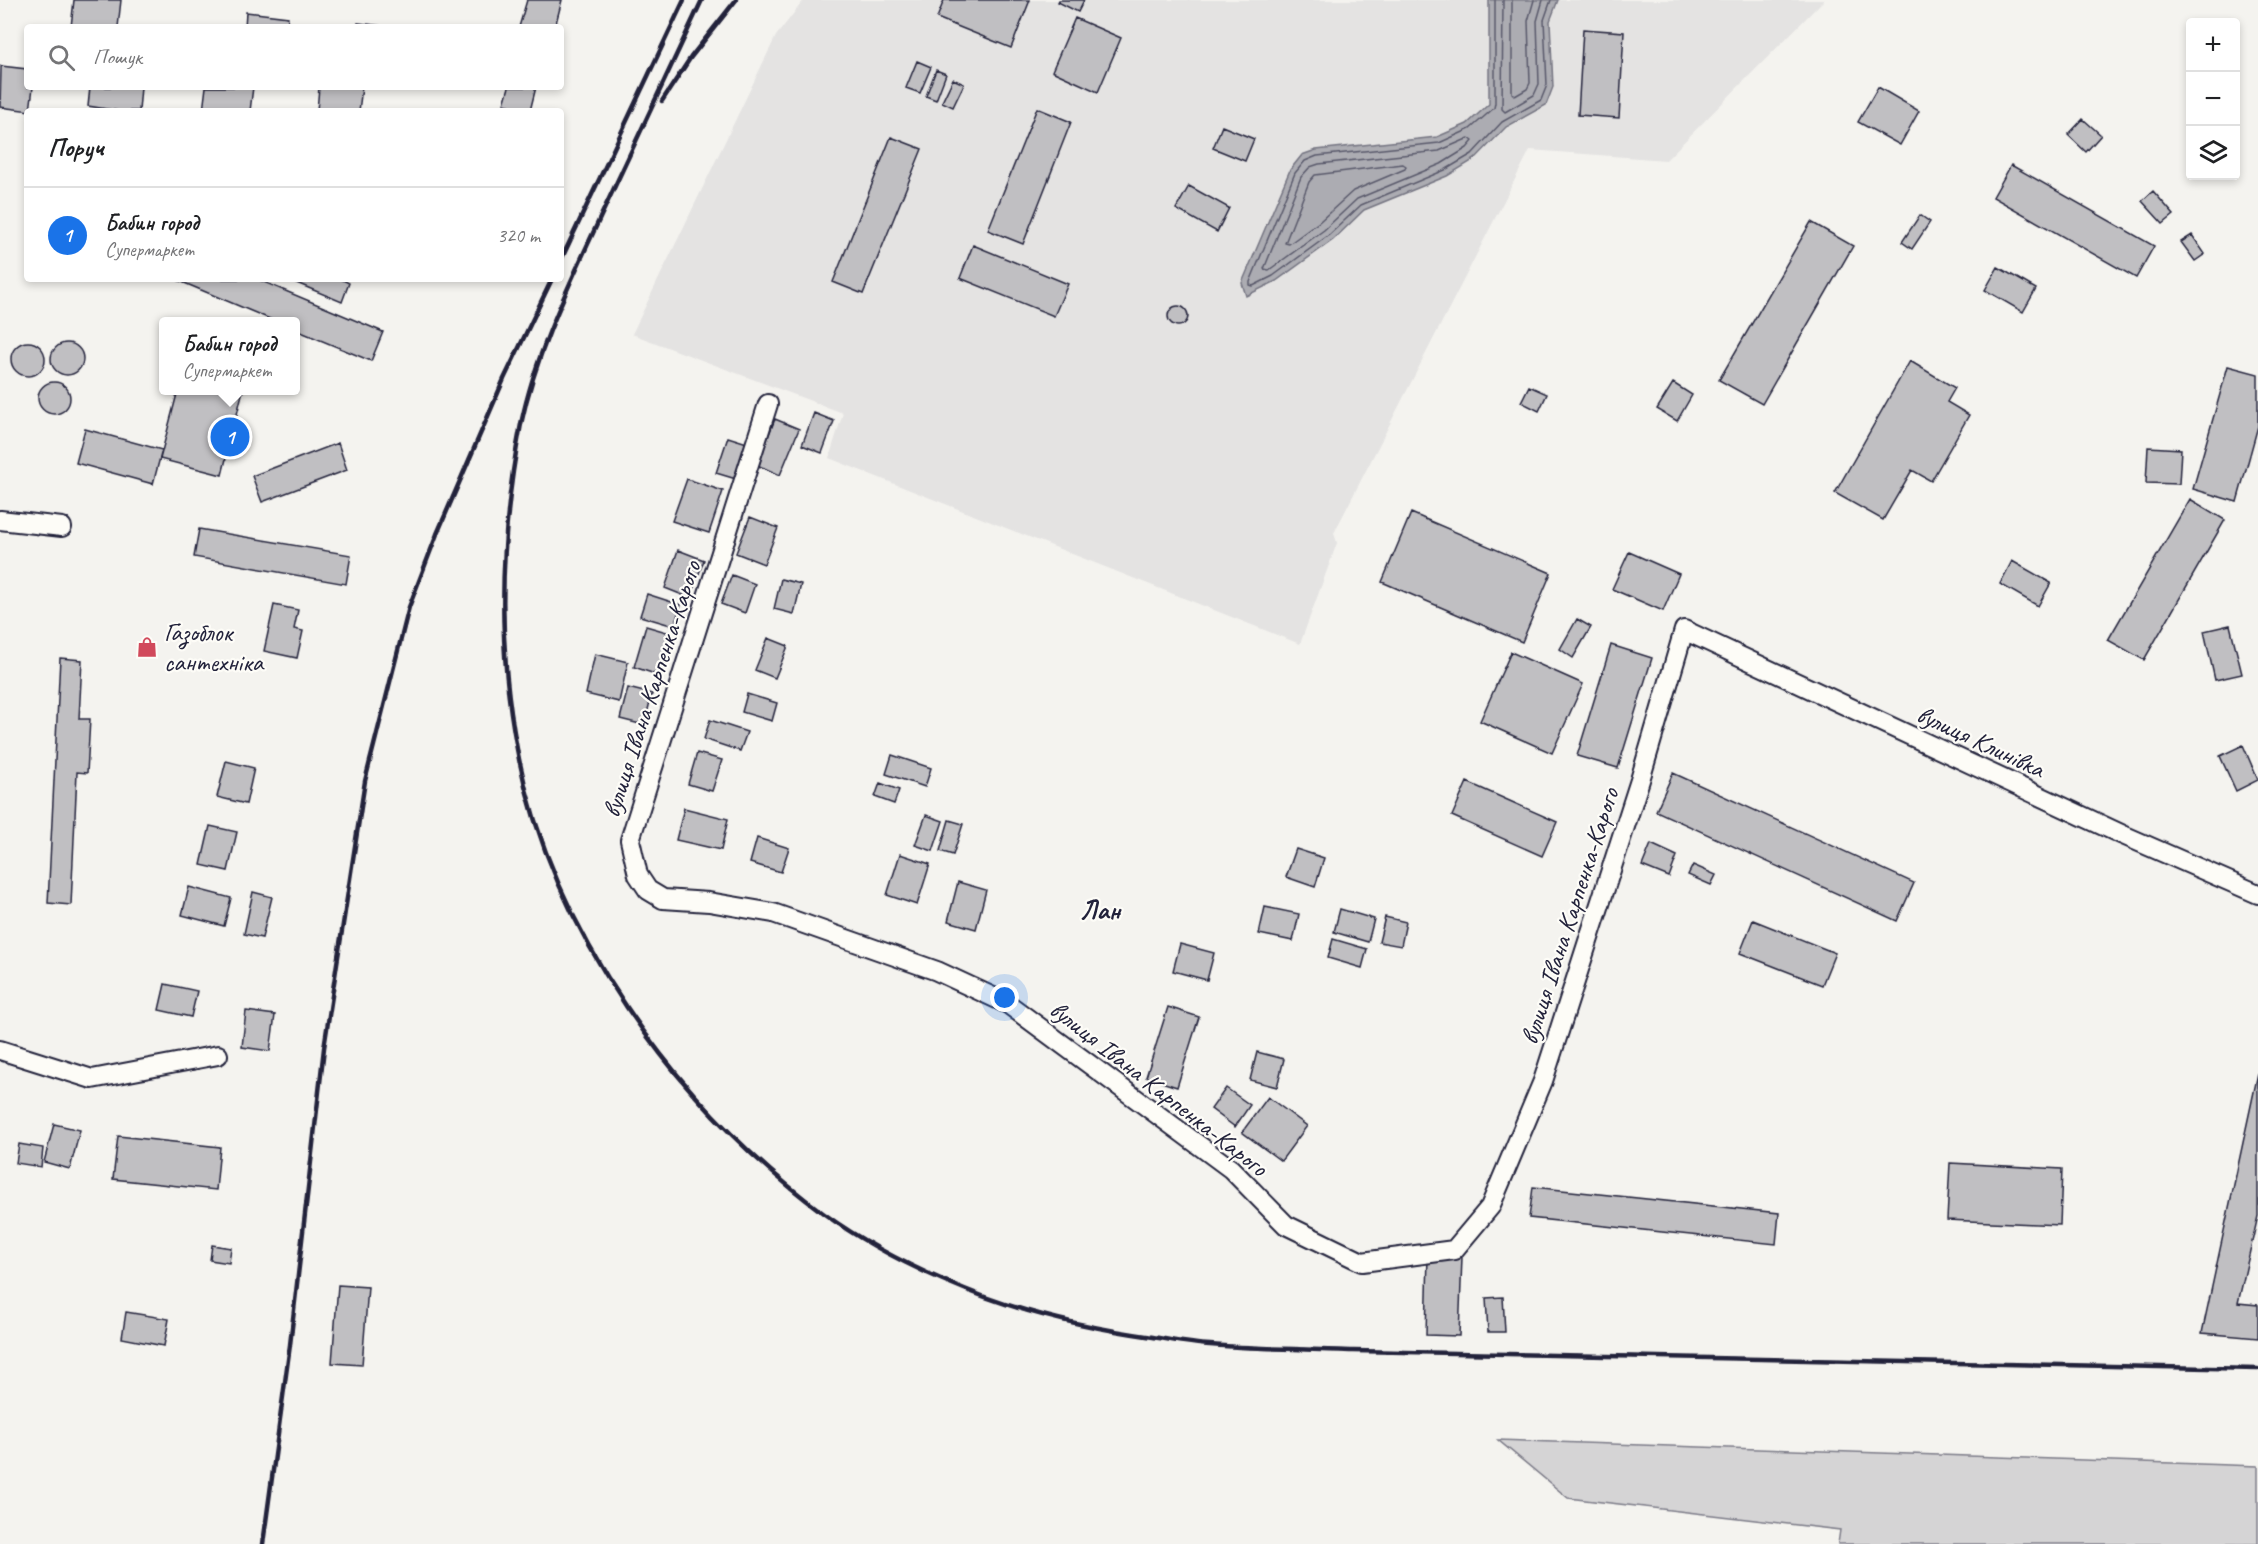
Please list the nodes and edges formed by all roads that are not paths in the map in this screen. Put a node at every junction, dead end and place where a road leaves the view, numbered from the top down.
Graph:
1 (768, 404) dead end
2 (0, 520) edge
3 (62, 527) dead end
4 (1684, 630) joint
5 (2258, 894) edge
6 (0, 1050) edge
7 (218, 1055) dead end

1 - 4 street, вулиця Івана Карпенка-Карого
2 - 3 street
4 - 5 street, вулиця Клинівка
6 - 7 street

